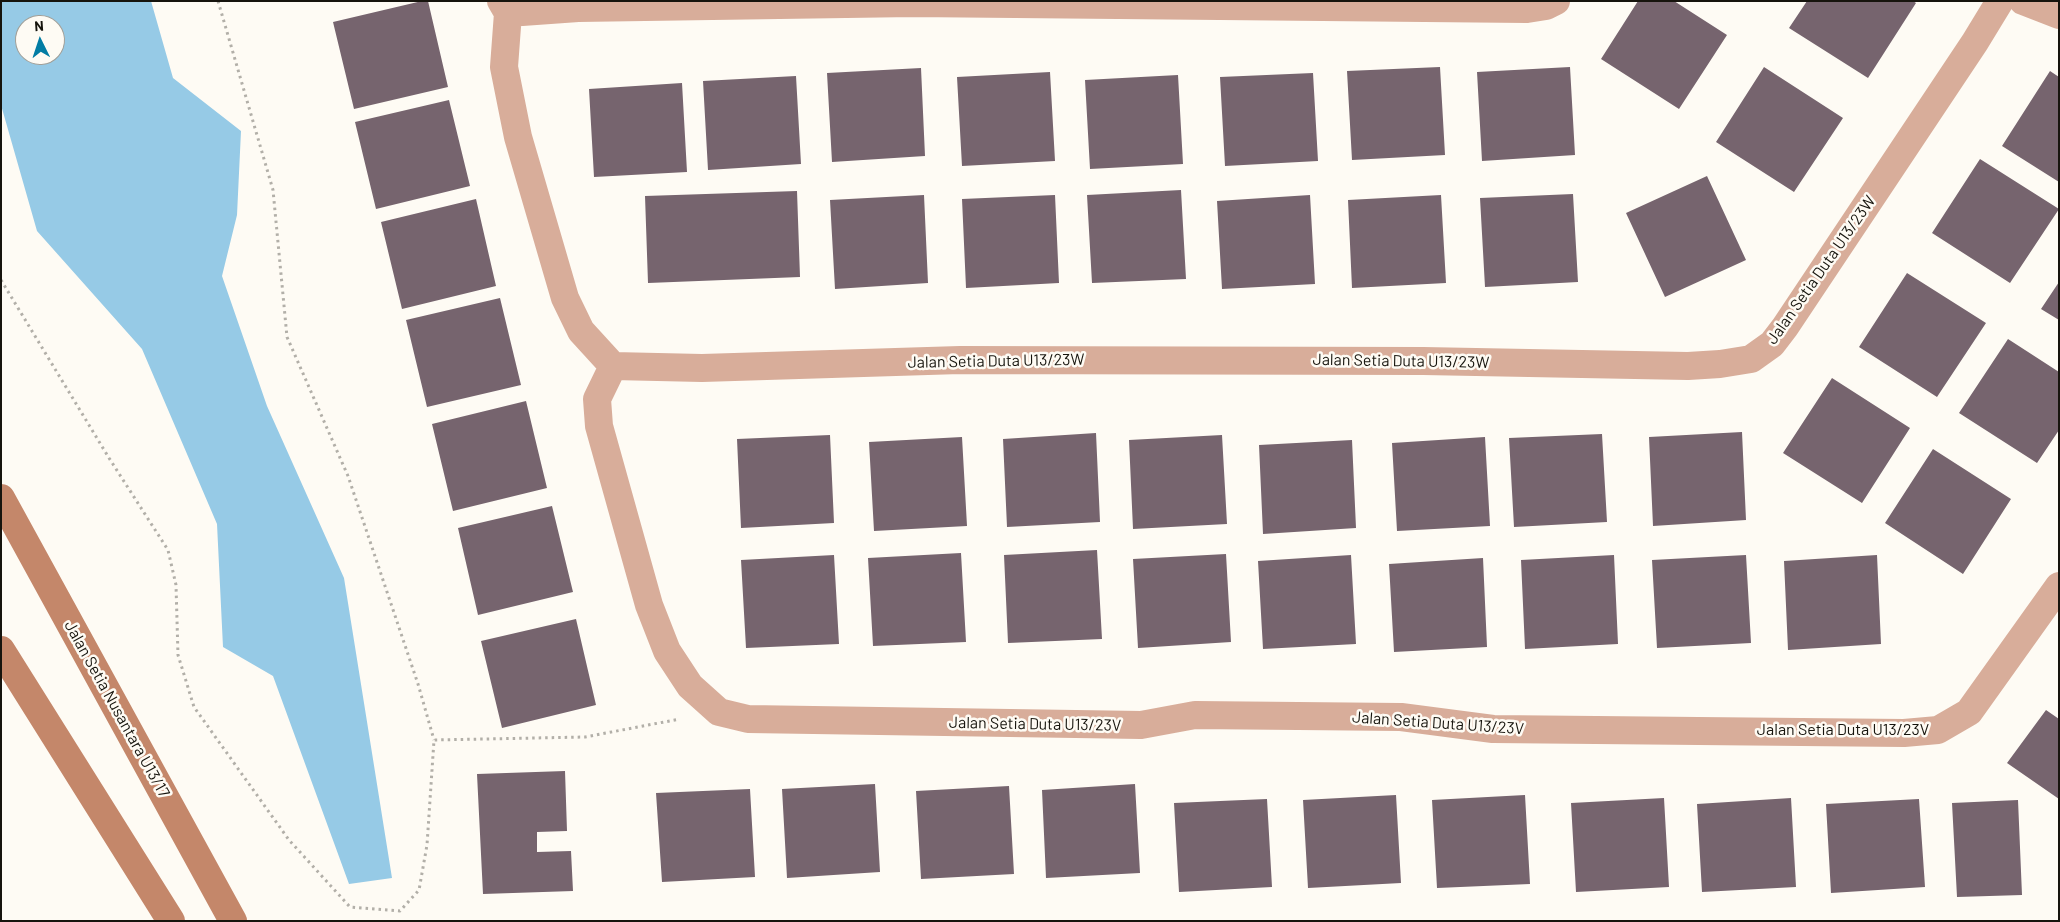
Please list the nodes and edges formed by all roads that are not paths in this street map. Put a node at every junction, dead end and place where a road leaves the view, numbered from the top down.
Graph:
1 (1556, 1) edge
2 (2000, 1) edge
3 (2023, 1) edge
4 (505, 7) edge
5 (2059, 15) edge
6 (613, 366) junction
7 (1, 498) edge
8 (2059, 586) edge
9 (1, 650) edge
10 (171, 921) edge
11 (233, 921) edge

1 - 4 street
2 - 6 street, Jalan Setia Duta U13/23W
3 - 5 street
4 - 6 street
6 - 8 street, Jalan Setia Duta U13/23V
7 - 11 main road, Jalan Setia Nusantara U13/17
9 - 10 main road

